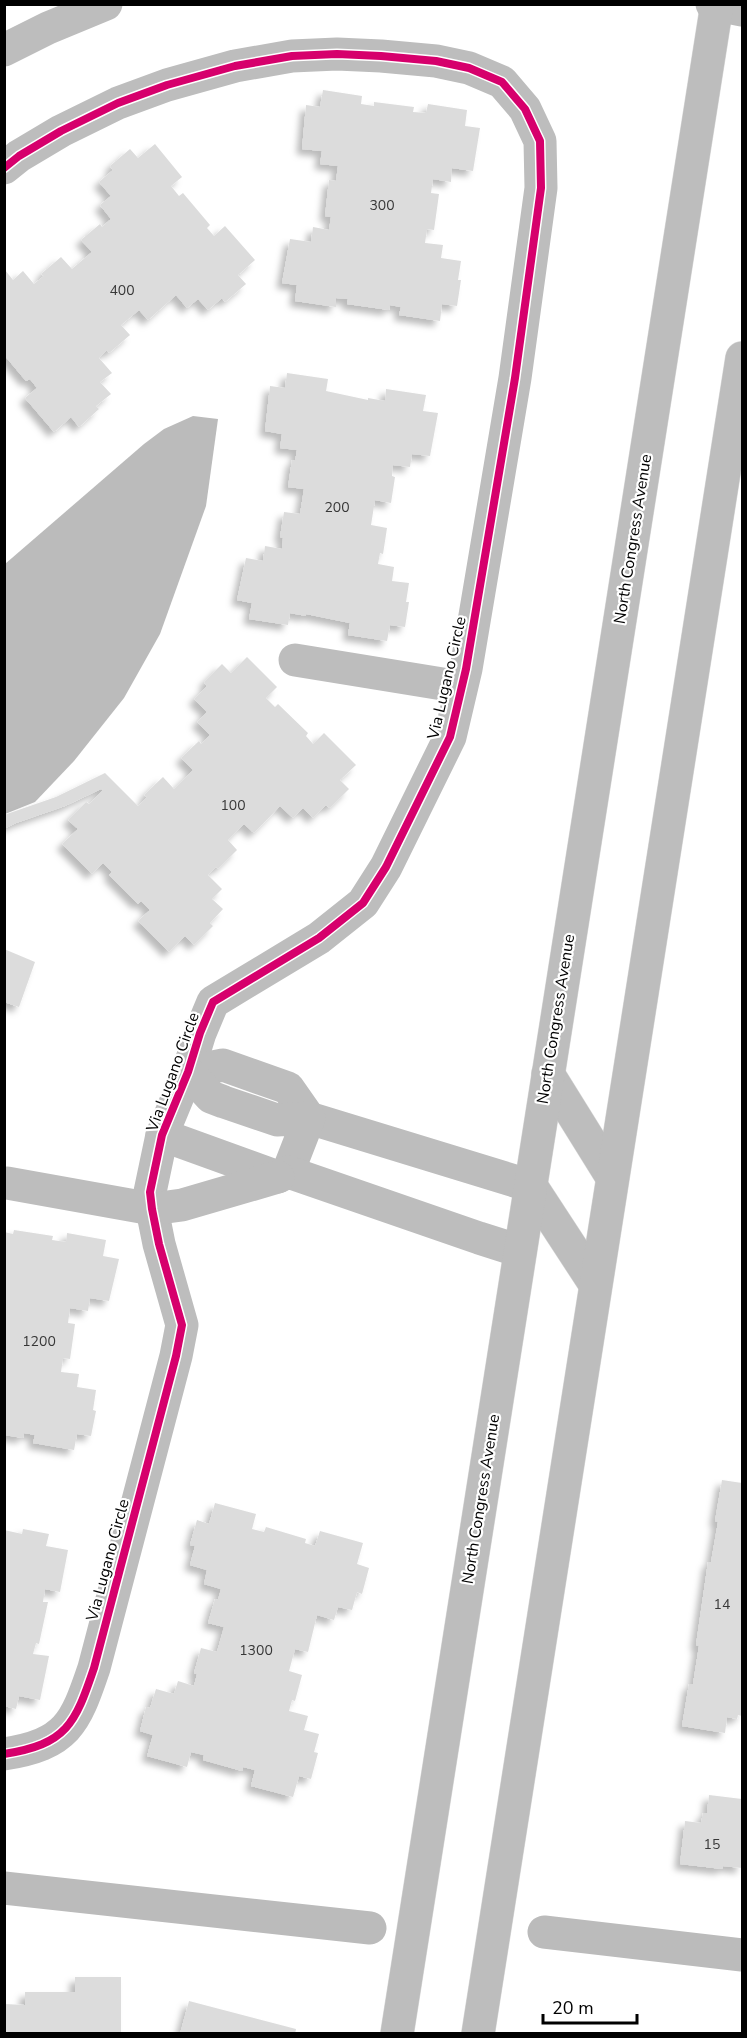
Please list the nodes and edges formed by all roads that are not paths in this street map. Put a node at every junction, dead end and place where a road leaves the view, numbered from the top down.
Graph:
1 (106, 4) edge
2 (715, 5) edge
3 (742, 10) edge
4 (4, 50) edge
5 (4, 168) edge
6 (742, 358) edge
7 (295, 660) dead end
8 (461, 687) junction
9 (188, 1072) junction
10 (548, 1074) junction
11 (309, 1118) junction
12 (162, 1135) junction
13 (283, 1175) junction
14 (612, 1177) junction
15 (7, 1183) dead end
16 (531, 1185) junction
17 (152, 1209) junction
18 (520, 1251) junction
19 (595, 1284) junction
20 (4, 1754) edge
21 (397, 2034) edge
22 (478, 2034) edge

1 - 4 main road
2 - 3 main road
2 - 10 main road, North Congress Avenue
5 - 8 main road, Via Lugano Circle
6 - 14 main road
7 - 8 main road
8 - 9 main road, Via Lugano Circle
9 - 11 main road, Via Lugano Circle
9 - 12 main road, Via Lugano Circle
10 - 14 main road
10 - 16 main road, North Congress Avenue
11 - 13 main road
11 - 16 main road
12 - 13 main road, Via Lugano Circle
12 - 17 main road, Via Lugano Circle
13 - 17 main road
13 - 18 main road, Via Lugano Circle
14 - 19 main road
15 - 17 main road
16 - 18 main road, North Congress Avenue
16 - 19 main road
17 - 20 main road, Via Lugano Circle
18 - 21 main road, North Congress Avenue
19 - 22 main road

